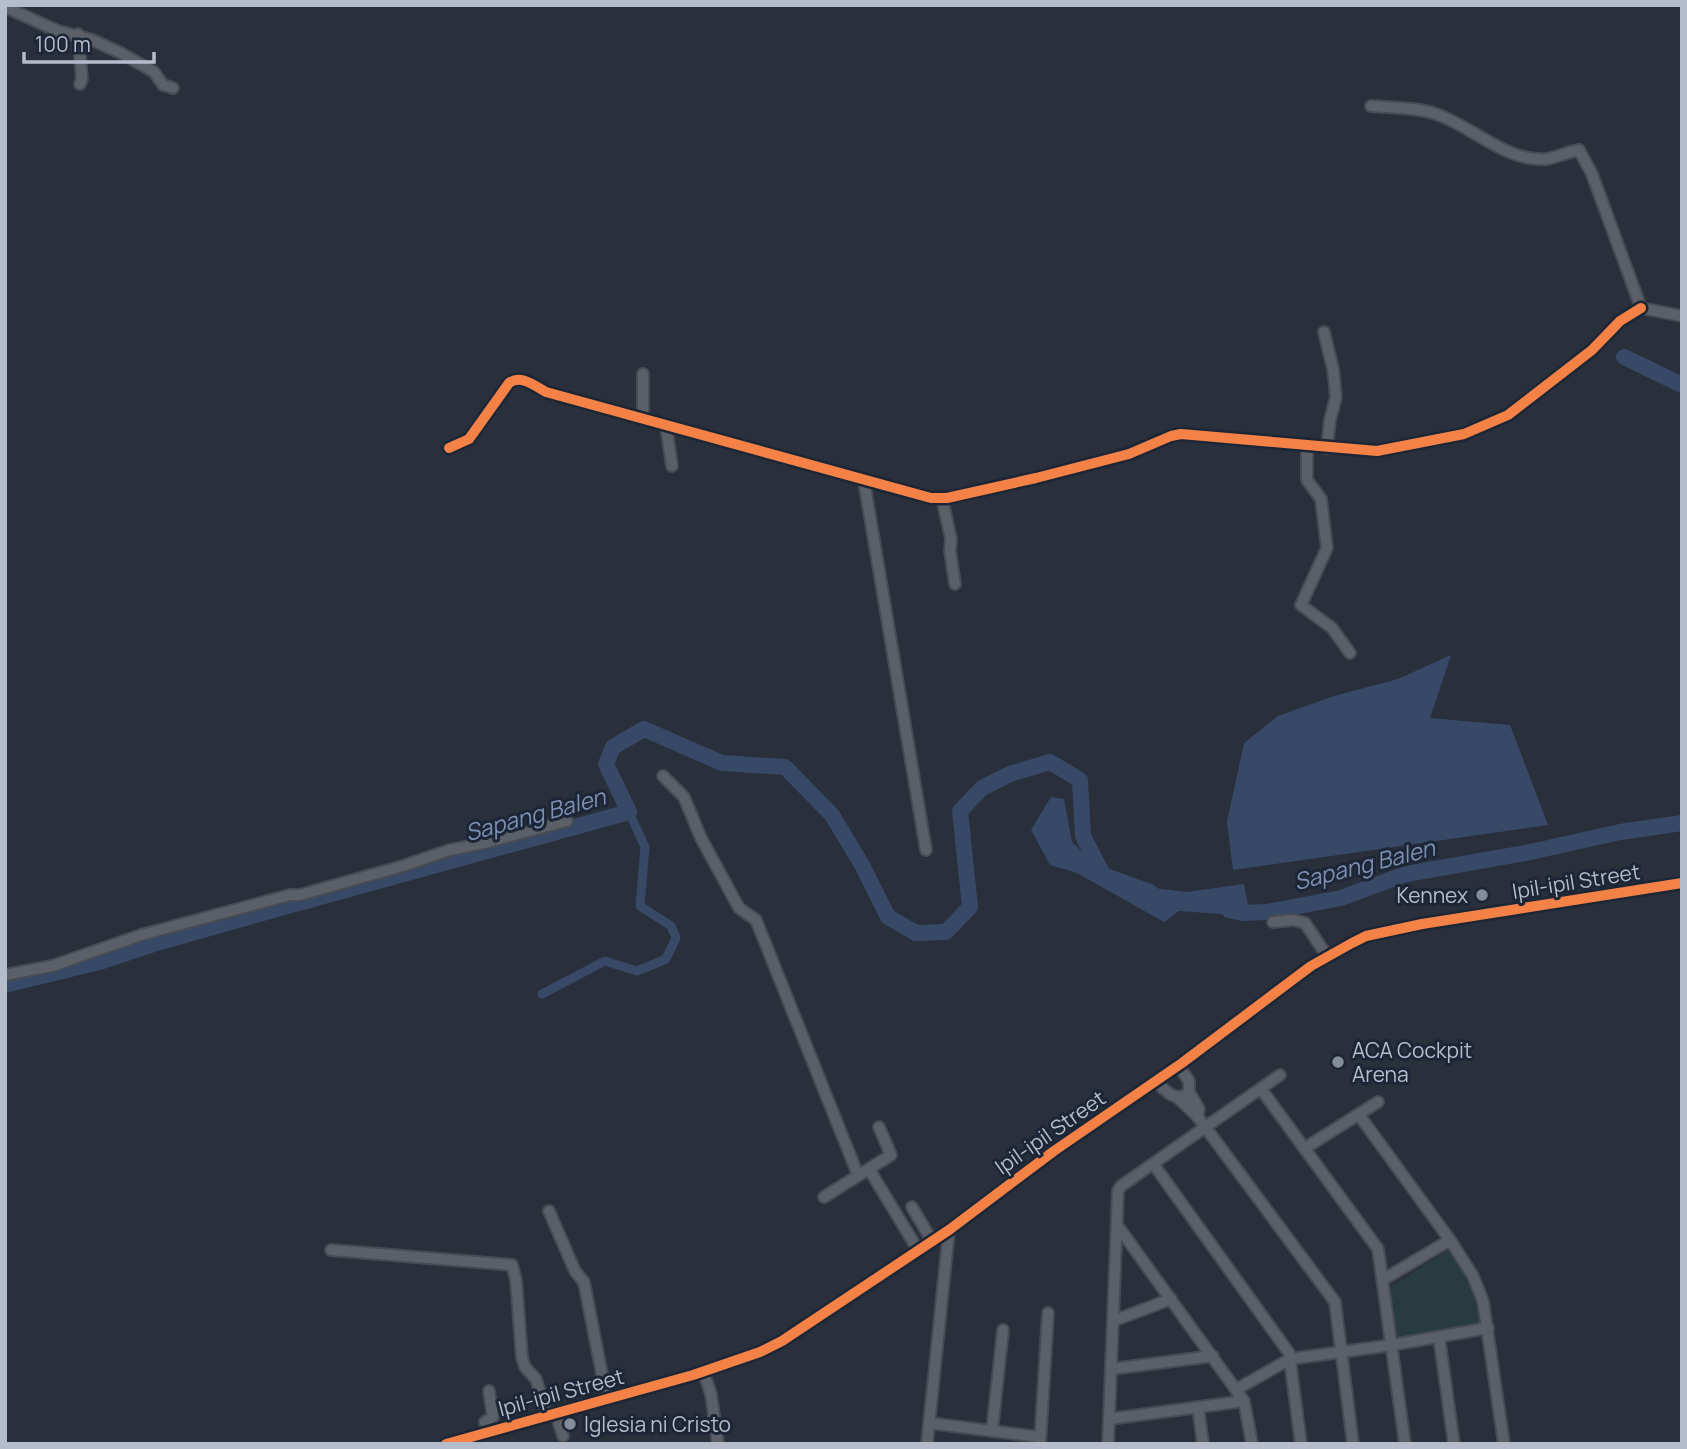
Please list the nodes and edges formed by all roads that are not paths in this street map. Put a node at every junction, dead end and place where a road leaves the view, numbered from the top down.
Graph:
1 (5, 7) edge
2 (78, 34) junction
3 (80, 84) dead end
4 (173, 88) dead end
5 (1371, 106) dead end
6 (1641, 308) junction
7 (1682, 316) edge
8 (1324, 332) dead end
9 (643, 374) dead end
10 (643, 419) junction
11 (666, 426) junction
12 (1307, 446) junction
13 (1327, 448) junction
14 (449, 449) dead end
15 (672, 466) dead end
16 (864, 481) junction
17 (942, 498) junction
18 (955, 584) dead end
19 (1350, 653) dead end
20 (663, 776) dead end
21 (567, 821) dead end
22 (926, 850) dead end
23 (1682, 883) edge
24 (1273, 922) dead end
25 (1327, 956) junction
26 (5, 975) edge
27 (1178, 1065) junction
28 (1280, 1075) dead end
29 (1156, 1081) junction
30 (1261, 1089) junction
31 (1189, 1091) junction
32 (1177, 1097) junction
33 (1378, 1102) dead end
34 (1359, 1115) junction
35 (1197, 1116) junction
36 (879, 1127) dead end
37 (1208, 1127) junction
38 (1305, 1148) junction
39 (1154, 1165) junction
40 (869, 1169) junction
41 (858, 1175) junction
42 (824, 1197) dead end
43 (912, 1207) dead end
44 (549, 1211) dead end
45 (1117, 1225) junction
46 (948, 1230) junction
47 (1450, 1240) junction
48 (932, 1241) junction
49 (918, 1250) junction
50 (331, 1251) dead end
51 (1384, 1279) junction
52 (1171, 1298) junction
53 (1048, 1313) dead end
54 (1113, 1321) junction
55 (1488, 1328) junction
56 (1003, 1330) dead end
57 (1439, 1337) junction
58 (1392, 1345) junction
59 (1341, 1353) junction
60 (1213, 1356) junction
61 (1290, 1359) junction
62 (1111, 1369) junction
63 (704, 1371) junction
64 (1237, 1390) junction
65 (489, 1391) dead end
66 (607, 1400) junction
67 (1244, 1401) junction
68 (1198, 1407) junction
69 (551, 1414) junction
70 (1109, 1419) junction
71 (929, 1423) junction
72 (488, 1432) junction
73 (992, 1432) junction
74 (564, 1436) dead end
75 (1040, 1440) edge
76 (446, 1444) edge
77 (718, 1444) edge
78 (927, 1444) edge
79 (1108, 1444) edge
80 (1203, 1444) edge
81 (1252, 1444) edge
82 (1301, 1444) edge
83 (1353, 1444) edge
84 (1405, 1444) edge
85 (1454, 1444) edge
86 (1504, 1444) edge

1 - 2 street
2 - 3 street
2 - 4 street
5 - 6 street
6 - 7 street
6 - 13 street
8 - 13 street
9 - 10 street
10 - 11 street
10 - 14 street
11 - 15 street
11 - 16 street
12 - 13 street
12 - 17 street
12 - 19 street
16 - 17 street
16 - 22 street
17 - 18 street
20 - 41 street
21 - 26 street
23 - 25 street, Ipil-ipil Street
24 - 25 street
25 - 27 street, Ipil-ipil Street
27 - 29 street, Ipil-ipil Street
27 - 31 street
28 - 30 street
29 - 32 street
29 - 46 street, Ipil-ipil Street
30 - 37 street
30 - 38 street
31 - 32 street
31 - 35 street
32 - 35 street
33 - 34 street
34 - 38 street
34 - 47 street
35 - 37 street
36 - 40 street
37 - 39 street
37 - 59 street
38 - 51 street
39 - 45 street
39 - 61 street
40 - 41 street
40 - 49 street
41 - 42 street
43 - 48 street
44 - 66 street
45 - 52 street
45 - 54 street
46 - 48 street, Ipil-ipil Street
46 - 71 street
47 - 51 street
47 - 55 street
48 - 49 street, Ipil-ipil Street
49 - 63 street, Ipil-ipil Street
50 - 69 street
51 - 58 street
52 - 54 street
52 - 60 street
53 - 75 street
54 - 62 street
55 - 57 street
55 - 86 street
56 - 73 street
57 - 58 street
57 - 85 street
58 - 59 street
58 - 84 street
59 - 61 street
59 - 83 street
60 - 62 street
60 - 64 street
61 - 64 street
61 - 82 street
62 - 70 street
63 - 66 street, Ipil-ipil Street
63 - 77 street
64 - 67 street
65 - 72 street
66 - 69 street, Ipil-ipil Street
67 - 68 street
67 - 81 street
68 - 70 street
68 - 80 street
69 - 72 street, Ipil-ipil Street
69 - 74 street
70 - 79 street
71 - 73 street
71 - 78 street
72 - 76 street, Ipil-ipil Street
73 - 75 street

